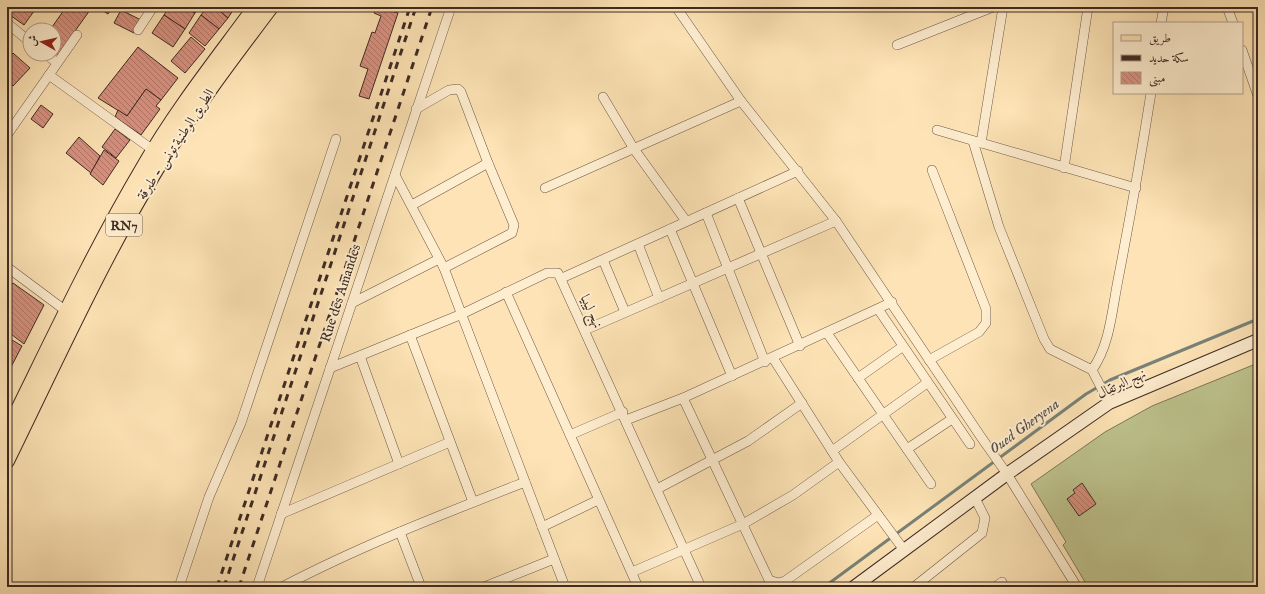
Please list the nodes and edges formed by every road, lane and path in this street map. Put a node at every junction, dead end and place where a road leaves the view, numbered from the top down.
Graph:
1 (153, 7) edge
2 (255, 7) edge
3 (271, 7) edge
4 (451, 7) edge
5 (676, 7) edge
6 (993, 7) edge
7 (1003, 7) edge
8 (1088, 7) edge
9 (1164, 7) edge
10 (1227, 7) edge
11 (1161, 22) edge
12 (1233, 22) edge
13 (7, 23) edge
14 (138, 30) dead end
15 (22, 35) edge
16 (77, 35) dead end
17 (897, 45) dead end
18 (1243, 53) edge
19 (57, 63) joint
20 (48, 75) junction
21 (1150, 94) edge
22 (1258, 96) edge
23 (603, 97) dead end
24 (742, 101) junction
25 (416, 109) junction
26 (937, 130) dead end
27 (7, 135) edge
28 (336, 139) dead end
29 (977, 142) junction
30 (634, 149) junction
31 (153, 150) junction
32 (488, 163) junction
33 (1064, 168) junction
34 (932, 170) dead end
35 (798, 171) junction
36 (395, 175) junction
37 (545, 188) dead end
38 (1136, 188) junction
39 (738, 198) junction
40 (412, 205) junction
41 (706, 213) junction
42 (836, 220) junction
43 (686, 221) junction
44 (670, 229) junction
45 (638, 244) junction
46 (763, 253) junction
47 (439, 259) junction
48 (603, 260) junction
49 (7, 267) edge
50 (444, 268) junction
51 (727, 268) junction
52 (562, 278) junction
53 (693, 283) junction
54 (506, 292) junction
55 (659, 298) junction
56 (892, 302) junction
57 (352, 303) junction
58 (878, 309) junction
59 (66, 312) junction
60 (625, 312) junction
61 (462, 314) junction
62 (585, 330) junction
63 (827, 333) junction
64 (410, 335) junction
65 (1258, 340) edge
66 (800, 346) junction
67 (902, 347) junction
68 (360, 356) junction
69 (769, 360) junction
70 (928, 360) junction
71 (330, 368) junction
72 (1093, 372) junction
73 (732, 376) junction
74 (858, 378) junction
75 (927, 382) junction
76 (683, 398) junction
77 (1106, 398) junction
78 (802, 404) junction
79 (11, 412) edge
80 (883, 414) junction
81 (624, 416) junction
82 (952, 419) junction
83 (7, 432) edge
84 (570, 435) junction
85 (450, 442) junction
86 (970, 444) dead end
87 (907, 449) junction
88 (832, 451) junction
89 (713, 459) junction
90 (7, 461) edge
91 (839, 462) junction
92 (399, 464) junction
93 (1004, 469) junction
94 (525, 482) junction
95 (932, 484) dead end
96 (657, 489) junction
97 (975, 498) junction
98 (598, 500) junction
99 (473, 502) junction
100 (281, 514) junction
101 (880, 518) junction
102 (743, 524) junction
103 (542, 527) junction
104 (400, 532) junction
105 (901, 546) junction
106 (684, 550) junction
107 (554, 559) junction
108 (632, 572) junction
109 (180, 587) edge
110 (257, 587) edge
111 (282, 587) edge
112 (421, 587) edge
113 (484, 587) edge
114 (566, 587) edge
115 (638, 587) edge
116 (701, 587) edge
117 (854, 587) edge
118 (914, 587) edge
119 (1077, 587) edge

1 - 14 street
2 - 31 main road, الطريق الوطنية تونس - طبرقة / RN7
3 - 90 main road, الطريق الوطنية تونس - طبرقة / RN7
4 - 25 street, Rue des Amandes
5 - 24 street
6 - 17 street
7 - 29 street
8 - 33 street
9 - 11 street
10 - 12 street
13 - 15 street
16 - 19 street
18 - 22 street
19 - 20 street
20 - 27 street
20 - 31 street
21 - 38 street
23 - 30 street
24 - 30 street
24 - 35 street
25 - 32 street
25 - 36 street, Rue des Amandes
26 - 29 street
28 - 109 street
29 - 33 street
29 - 72 street
30 - 37 street
30 - 43 street
31 - 59 main road, الطريق الوطنية تونس - طبرقة / RN7
32 - 40 street
32 - 50 street
33 - 38 street
34 - 70 street
35 - 39 street
35 - 42 street
36 - 40 street
36 - 57 street, Rue des Amandes
38 - 72 street
39 - 41 street
39 - 46 street
40 - 47 street
41 - 43 street
41 - 51 street
42 - 46 street
42 - 56 street
43 - 44 street
44 - 45 street
44 - 53 street
45 - 48 street
45 - 55 street
46 - 51 street
46 - 66 street
47 - 50 street
47 - 57 street
48 - 52 street
48 - 60 street
49 - 59 street
50 - 61 street
51 - 53 street
51 - 69 street
52 - 54 street
52 - 62 street, نهج ليبيا
53 - 55 street
53 - 73 street
54 - 61 street
54 - 84 street
55 - 60 street
56 - 58 street
56 - 70 street
57 - 71 street, Rue des Amandes
58 - 63 street
58 - 67 street
59 - 79 main road, الطريق الوطنية تونس - طبرقة / RN7
60 - 62 street
61 - 64 street
61 - 94 street
62 - 81 street, نهج ليبيا
63 - 66 street
63 - 74 street
64 - 68 street
64 - 85 street
65 - 77 street, نهج البرتقال
66 - 69 street
67 - 74 street
67 - 75 street
68 - 71 street
68 - 92 street
69 - 73 street
69 - 78 street
70 - 93 street
71 - 100 street, Rue des Amandes
72 - 77 street
73 - 76 street
74 - 80 street
75 - 80 street
75 - 82 street
76 - 81 street
76 - 89 street
77 - 93 street, نهج البرتقال
78 - 88 street
78 - 89 street
79 - 83 main road, الطريق الوطنية تونس - طبرقة / RN7
80 - 87 street
80 - 88 street
81 - 84 street
81 - 96 street, نهج ليبيا
82 - 86 street
82 - 87 street
84 - 98 street
85 - 92 street
85 - 99 street
87 - 95 street
88 - 91 street
89 - 96 street
89 - 102 street
91 - 101 street
91 - 102 street
92 - 100 street
93 - 97 street, نهج البرتقال
93 - 119 street
94 - 99 street
94 - 103 street
96 - 106 street, نهج ليبيا
97 - 105 street, نهج البرتقال
97 - 118 street
98 - 103 street
98 - 108 street
99 - 104 street
100 - 110 street, Rue des Amandes
101 - 102 street
101 - 105 street
102 - 106 street
103 - 107 street
104 - 111 street
104 - 112 street
105 - 117 street, نهج البرتقال
106 - 108 street
106 - 116 street, نهج ليبيا
107 - 113 street
107 - 114 street
108 - 115 street

